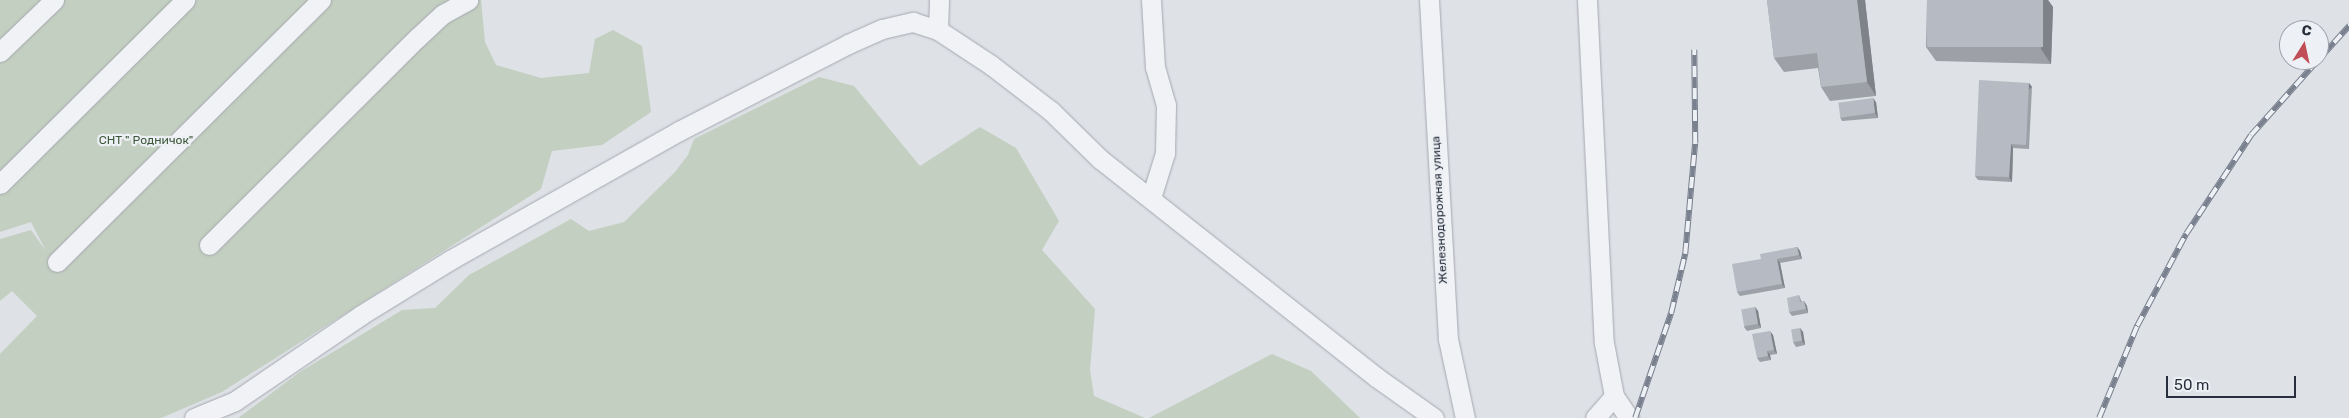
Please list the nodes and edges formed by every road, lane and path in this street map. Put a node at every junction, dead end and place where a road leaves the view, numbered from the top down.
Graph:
1 (54, 0) edge
2 (184, 0) edge
3 (321, 0) edge
4 (468, 0) edge
5 (939, 0) edge
6 (1151, 0) edge
7 (1429, 0) edge
8 (1587, 0) edge
9 (938, 30) junction
10 (0, 52) edge
11 (0, 184) edge
12 (1152, 198) junction
13 (208, 245) dead end
14 (57, 262) dead end
15 (1614, 396) junction
16 (194, 418) edge
17 (1434, 418) edge
18 (1465, 418) edge
19 (1594, 418) edge
20 (1628, 418) edge

1 - 10 street
2 - 11 street
3 - 14 street
4 - 13 street
5 - 9 street
6 - 12 street
7 - 18 street, Железнодорожная улица
8 - 15 street
9 - 12 street
9 - 16 street
12 - 17 street
15 - 19 street
15 - 20 street

